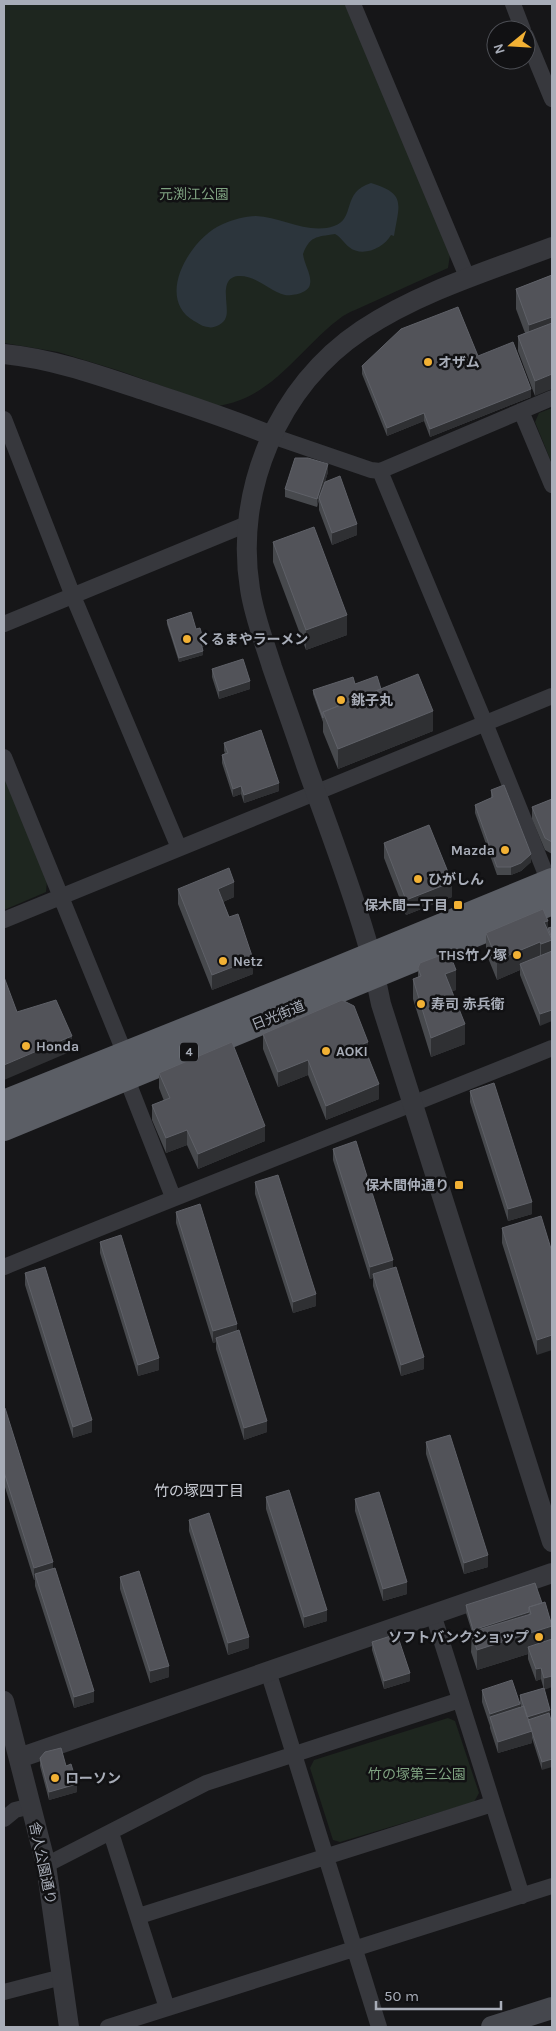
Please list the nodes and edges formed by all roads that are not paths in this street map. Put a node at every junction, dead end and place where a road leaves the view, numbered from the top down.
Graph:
1 (352, 4) edge
2 (513, 4) edge
3 (519, 20) edge
4 (536, 60) edge
5 (552, 99) edge
6 (552, 246) edge
7 (468, 279) junction
8 (4, 354) edge
9 (552, 398) edge
10 (522, 411) junction
11 (4, 419) edge
12 (272, 436) junction
13 (380, 471) junction
14 (552, 485) edge
15 (247, 524) junction
16 (73, 596) junction
17 (4, 624) edge
18 (552, 696) edge
19 (485, 724) junction
20 (4, 757) edge
21 (316, 794) junction
22 (179, 848) junction
23 (551, 888) edge
24 (61, 896) junction
25 (4, 920) edge
26 (373, 965) junction
27 (552, 1048) edge
28 (125, 1066) junction
29 (4, 1102) edge
30 (414, 1104) junction
31 (4, 1128) edge
32 (174, 1197) junction
33 (4, 1266) edge
34 (552, 1542) edge
35 (552, 1573) edge
36 (433, 1614) junction
37 (268, 1671) junction
38 (460, 1700) junction
39 (4, 1701) edge
40 (294, 1755) junction
41 (19, 1758) junction
42 (492, 1804) junction
43 (30, 1806) junction
44 (4, 1819) edge
45 (112, 1833) junction
46 (326, 1856) junction
47 (46, 1865) junction
48 (552, 1886) edge
49 (522, 1896) junction
50 (139, 1916) junction
51 (354, 1949) junction
52 (62, 1977) junction
53 (4, 1992) edge
54 (167, 2008) junction
55 (552, 2008) edge
56 (69, 2027) edge
57 (108, 2027) edge
58 (379, 2027) edge
59 (492, 2027) edge

1 - 7 street
2 - 3 street
4 - 5 street
6 - 7 street
7 - 12 street
8 - 12 street
9 - 10 street
10 - 13 street
10 - 14 street
11 - 16 street
12 - 13 street
12 - 15 street
13 - 19 street
15 - 16 street
15 - 21 street
16 - 17 street
16 - 22 street
18 - 19 street
19 - 21 street
19 - 23 street
20 - 24 street
21 - 22 street
21 - 26 street
22 - 24 street
23 - 26 highway, 日光街道 / 4
24 - 25 street
24 - 28 street
26 - 28 highway, 日光街道 / 4
26 - 30 street
27 - 30 street
28 - 29 highway, 日光街道 / 4
28 - 31 highway, 日光街道 / 4
28 - 32 street
30 - 32 street
30 - 34 street
32 - 33 street
35 - 36 street
36 - 37 street
36 - 38 street
37 - 40 street
37 - 41 street
38 - 40 street
38 - 42 street
39 - 41 street, 舎人公園通り
40 - 45 street
40 - 46 street
41 - 43 street, 舎人公園通り
42 - 46 street
42 - 49 street
43 - 44 street
43 - 47 street, 舎人公園通り
45 - 47 street
45 - 50 street
46 - 50 street
46 - 51 street
47 - 52 street, 舎人公園通り
48 - 49 street
49 - 51 street
50 - 54 street
51 - 54 street
51 - 58 street
52 - 53 street
52 - 56 street, 舎人公園通り
54 - 57 street
55 - 59 main road

